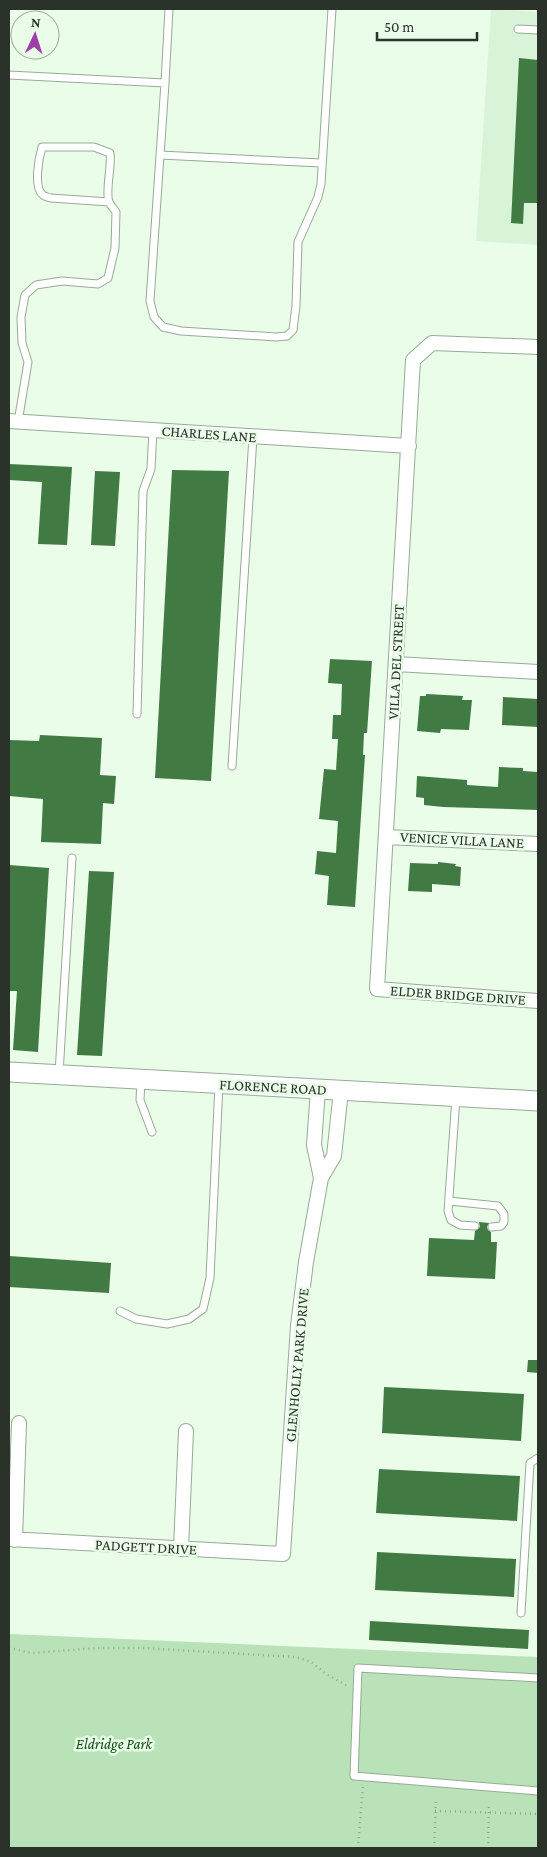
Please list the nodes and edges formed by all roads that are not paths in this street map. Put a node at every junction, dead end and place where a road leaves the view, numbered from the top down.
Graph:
1 (169, 9) edge
2 (332, 9) edge
3 (518, 29) dead end
4 (538, 30) edge
5 (9, 75) edge
6 (165, 82) junction
7 (160, 155) junction
8 (321, 163) junction
9 (109, 202) junction
10 (538, 347) edge
11 (13, 421) edge
12 (154, 430) junction
13 (253, 437) junction
14 (409, 446) junction
15 (396, 664) junction
16 (538, 672) edge
17 (138, 714) dead end
18 (232, 766) dead end
19 (386, 836) junction
20 (538, 844) edge
21 (72, 858) dead end
22 (377, 989) joint
23 (538, 1001) edge
24 (9, 1072) edge
25 (59, 1074) junction
26 (141, 1079) junction
27 (219, 1084) junction
28 (318, 1089) junction
29 (342, 1090) junction
30 (456, 1096) junction
31 (538, 1100) edge
32 (152, 1132) dead end
33 (321, 1178) junction
34 (449, 1201) junction
35 (475, 1226) dead end
36 (492, 1227) dead end
37 (120, 1311) dead end
38 (19, 1423) dead end
39 (186, 1431) dead end
40 (538, 1458) edge
41 (12, 1539) edge
42 (181, 1548) junction
43 (283, 1554) joint
44 (521, 1613) dead end
45 (538, 1678) edge
46 (538, 1790) edge

1 - 6 lane
2 - 8 lane
3 - 4 lane
5 - 6 lane
6 - 7 lane
7 - 8 lane
7 - 8 lane
9 - 9 lane
9 - 11 lane
10 - 14 street, VILLA DEL STREET
11 - 12 street, CHARLES LANE
12 - 13 street, CHARLES LANE
12 - 17 lane
13 - 14 street, CHARLES LANE
13 - 18 lane
14 - 15 street, VILLA DEL STREET
15 - 16 street
15 - 19 street, VILLA DEL STREET
19 - 20 street, VENICE VILLA LANE
19 - 22 street, VILLA DEL STREET
21 - 25 lane
22 - 23 street, ELDER BRIDGE DRIVE
24 - 25 street, FLORENCE ROAD
25 - 26 street, FLORENCE ROAD
26 - 27 street, FLORENCE ROAD
26 - 32 lane
27 - 28 street, FLORENCE ROAD
27 - 37 lane
28 - 29 street, FLORENCE ROAD
28 - 33 street, GLENHOLLY PARK DRIVE
29 - 30 street, FLORENCE ROAD
29 - 33 street, GLENHOLLY PARK DRIVE
30 - 31 street, FLORENCE ROAD
30 - 34 lane
33 - 43 street, GLENHOLLY PARK DRIVE
34 - 35 lane
34 - 36 lane
38 - 41 street
39 - 42 street
40 - 44 lane
41 - 42 street, PADGETT DRIVE
42 - 43 street, PADGETT DRIVE
45 - 46 lane

